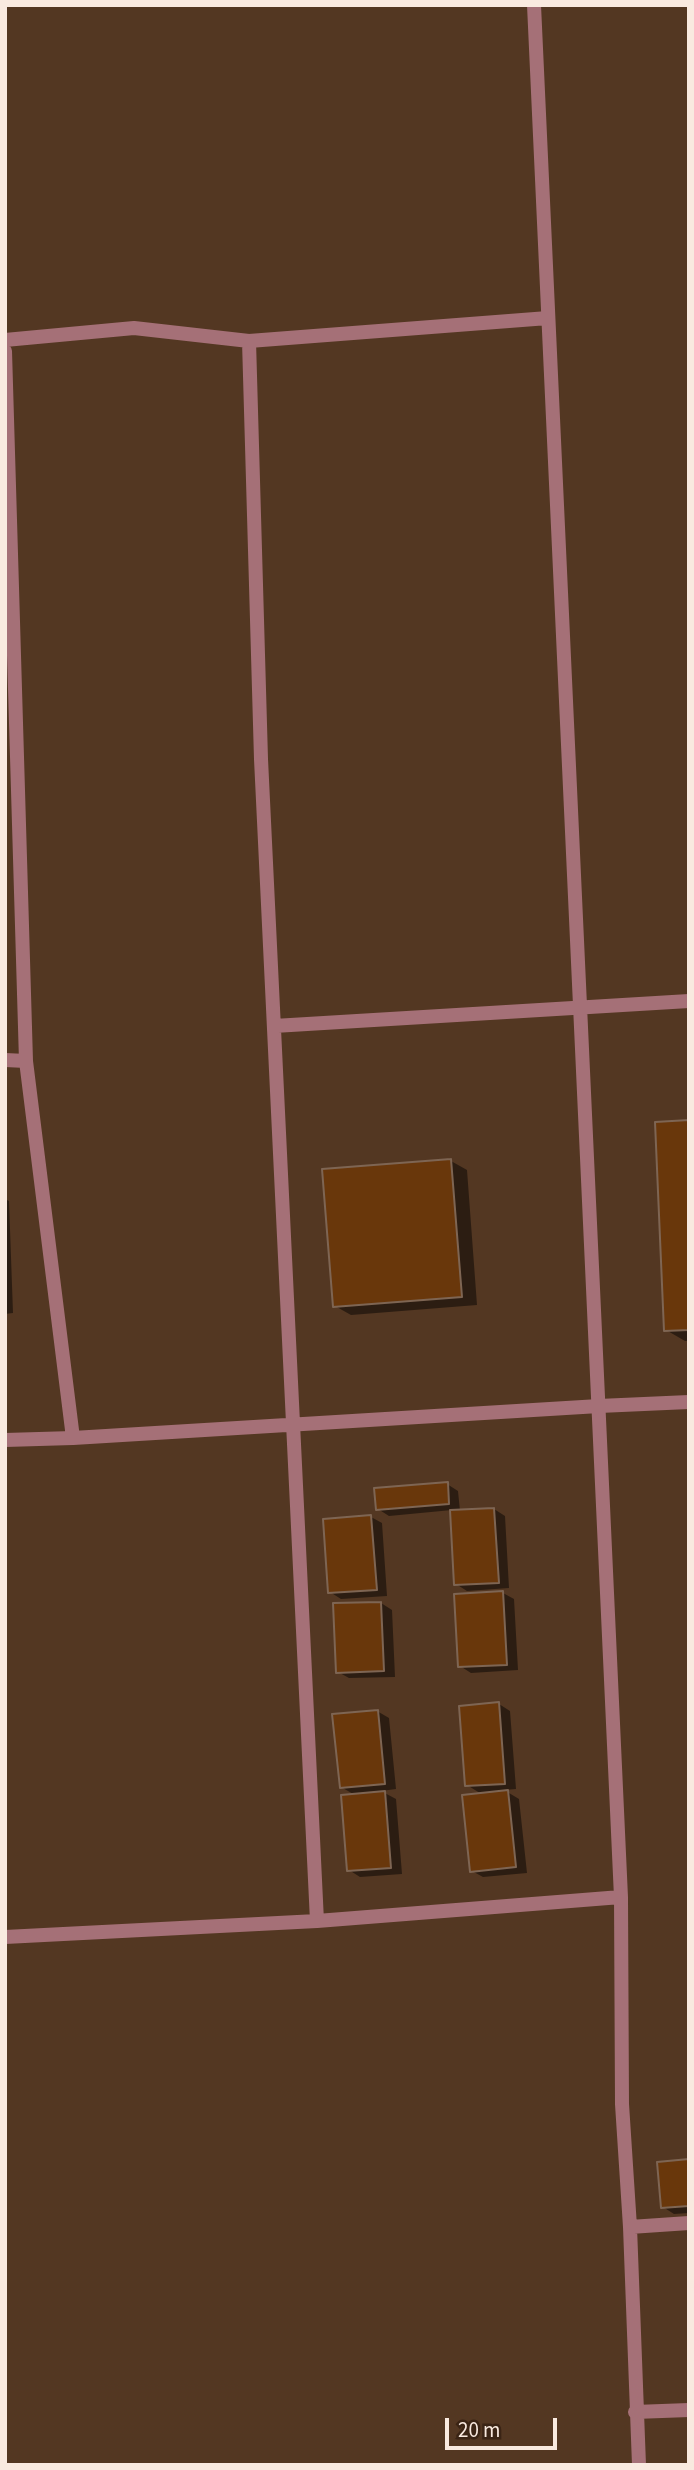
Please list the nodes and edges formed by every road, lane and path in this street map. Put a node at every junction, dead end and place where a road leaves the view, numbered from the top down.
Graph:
1 (534, 5) edge
2 (548, 318) junction
3 (5, 340) edge
4 (249, 341) junction
5 (5, 352) edge
6 (689, 1001) edge
7 (580, 1007) junction
8 (274, 1026) junction
9 (5, 1060) edge
10 (26, 1060) junction
11 (689, 1402) edge
12 (599, 1406) junction
13 (294, 1426) junction
14 (73, 1438) junction
15 (5, 1440) edge
16 (621, 1897) junction
17 (317, 1921) junction
18 (5, 1937) edge
19 (689, 2223) edge
20 (630, 2227) junction
21 (689, 2410) edge
22 (635, 2412) junction
23 (639, 2465) edge

1 - 2 street
2 - 4 street
2 - 7 street
3 - 4 street
4 - 8 street
5 - 10 street
6 - 7 street
7 - 8 street
7 - 12 street
8 - 13 street
9 - 10 street
10 - 14 street
11 - 12 street
12 - 13 street
12 - 16 street
13 - 14 street
13 - 17 street
14 - 15 street
16 - 17 street
16 - 20 street
17 - 18 street
19 - 20 street
20 - 22 street
21 - 22 street
22 - 23 street

